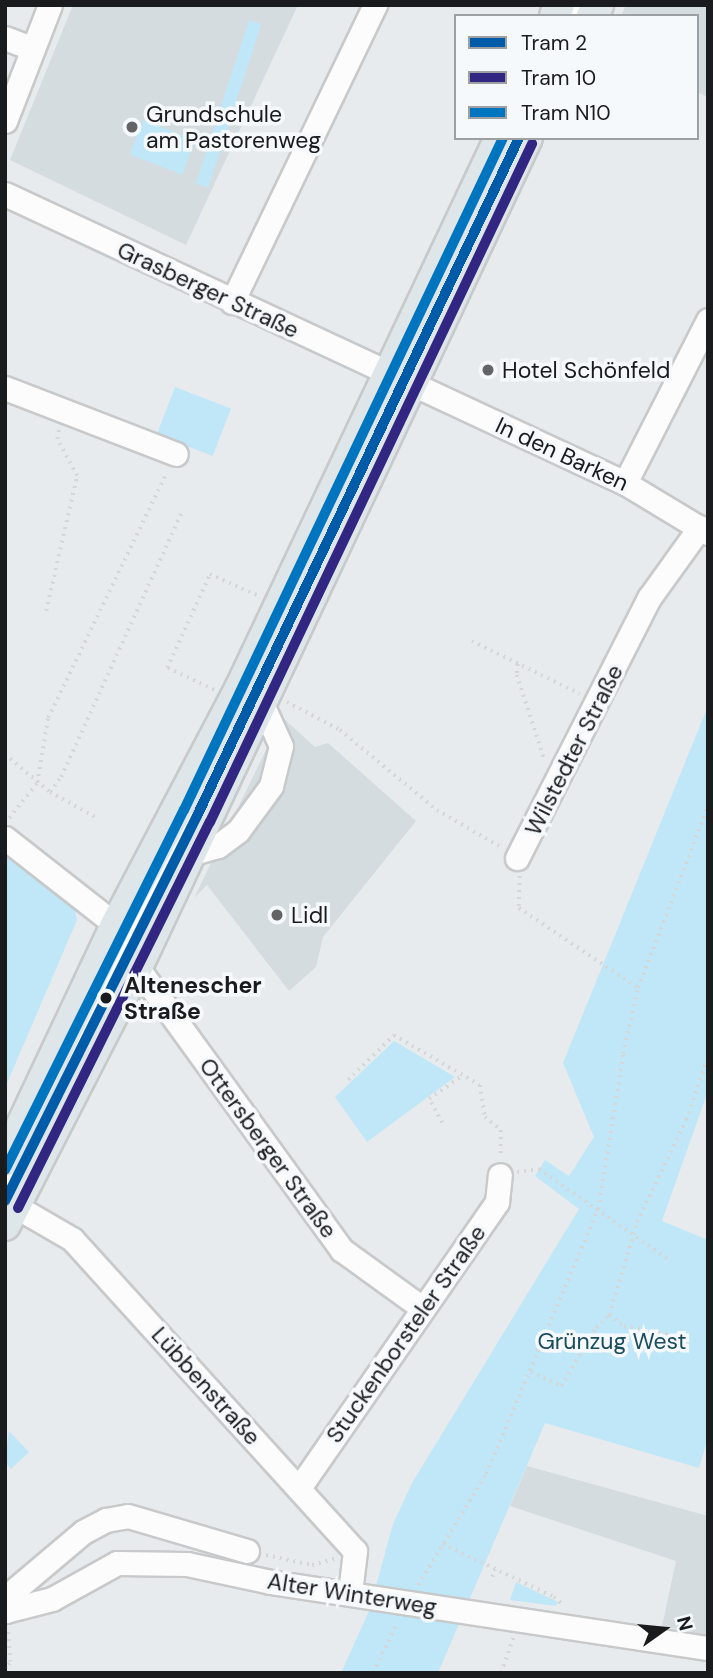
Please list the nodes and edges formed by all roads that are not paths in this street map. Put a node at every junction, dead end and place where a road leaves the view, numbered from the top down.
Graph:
1 (50, 5) edge
2 (375, 5) edge
3 (5, 38) edge
4 (33, 49) junction
5 (5, 121) edge
6 (499, 140) edge
7 (514, 140) edge
8 (526, 140) edge
9 (5, 194) edge
10 (232, 302) junction
11 (708, 320) edge
12 (400, 378) junction
13 (5, 388) edge
14 (176, 454) road end
15 (625, 483) junction
16 (704, 530) edge
17 (254, 698) junction
18 (5, 838) edge
19 (190, 854) junction
20 (517, 858) road end
21 (116, 925) junction
22 (137, 967) junction
23 (5, 1161) edge
24 (500, 1175) road end
25 (8, 1208) edge
26 (422, 1308) junction
27 (299, 1488) junction
28 (247, 1550) road end
29 (350, 1593) junction
30 (6, 1611) edge
31 (708, 1648) edge

1 - 4 street
2 - 10 street
3 - 4 street
4 - 5 street
6 - 12 main road
7 - 12 street
8 - 12 main road
9 - 10 street, Grasberger Straße
10 - 12 street, Grasberger Straße
11 - 15 street
12 - 15 street, In den Barken
12 - 17 main road
12 - 17 main road
12 - 25 street
13 - 14 street
15 - 16 street, In den Barken
16 - 20 street, Wilstedter Straße
17 - 19 main road
17 - 19 street
17 - 21 main road
18 - 21 street
19 - 22 main road
21 - 23 main road
22 - 25 main road
22 - 26 street, Ottersberger Straße
24 - 26 street, Stuckenborsteler Straße
25 - 27 street, Lübbenstraße
26 - 27 street, Stuckenborsteler Straße
27 - 29 street, Lübbenstraße
28 - 30 street, Alter Winterweg
29 - 30 street, Alter Winterweg
29 - 31 street, Alter Winterweg

